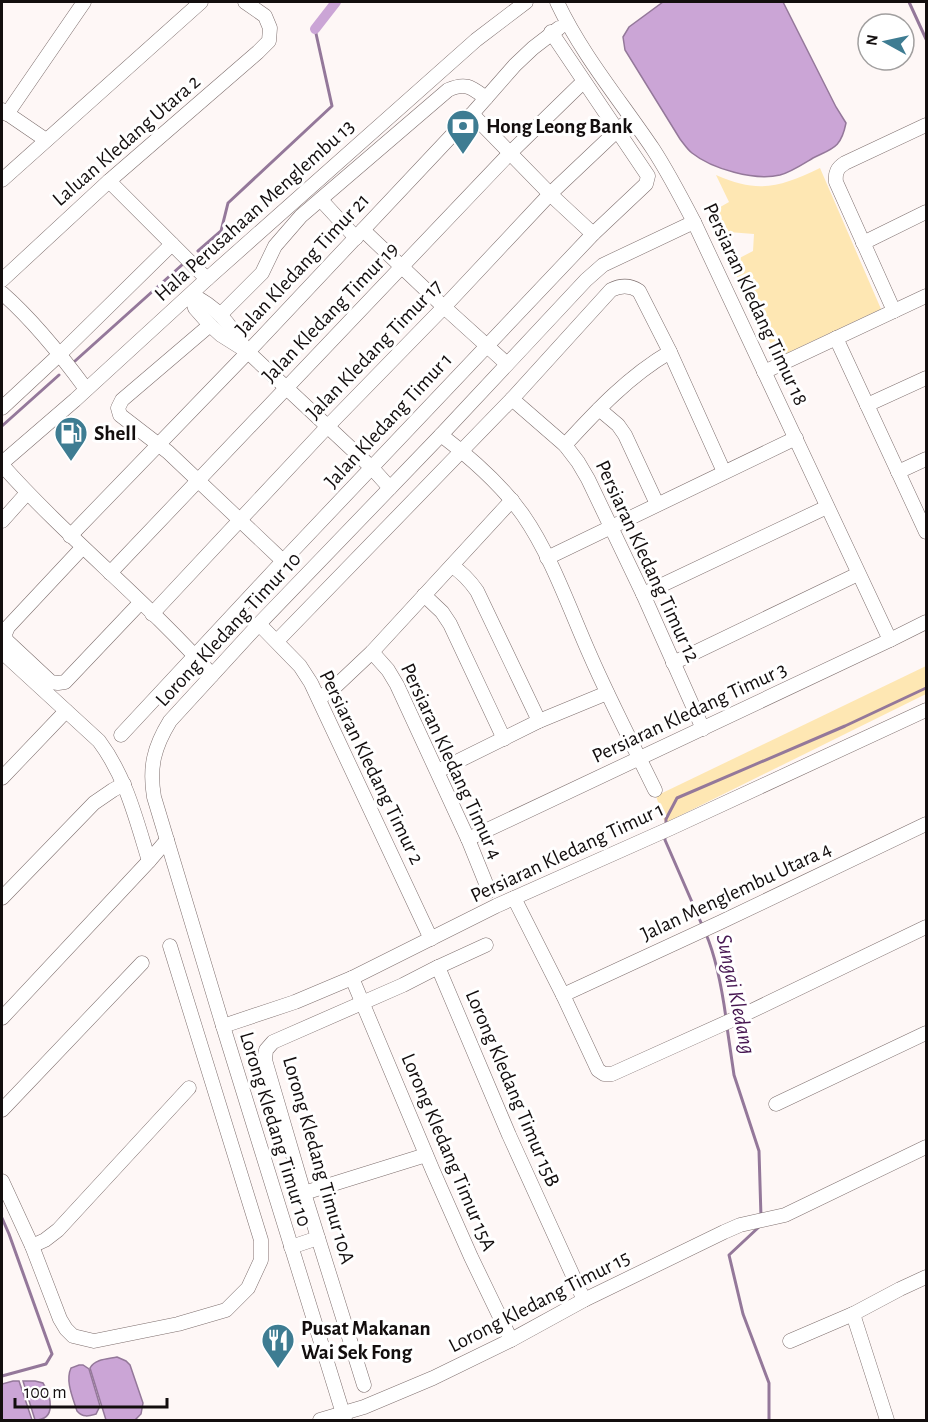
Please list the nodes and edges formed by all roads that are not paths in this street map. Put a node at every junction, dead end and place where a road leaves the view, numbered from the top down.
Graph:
1 (84, 2) edge
2 (201, 2) edge
3 (245, 2) edge
4 (526, 2) edge
5 (557, 2) edge
6 (567, 22) junction
7 (551, 32) junction
8 (583, 82) junction
9 (486, 98) junction
10 (4, 112) edge
11 (472, 114) junction
12 (630, 118) junction
13 (927, 124) edge
14 (617, 130) junction
15 (46, 140) junction
16 (510, 153) junction
17 (2, 180) edge
18 (109, 181) junction
19 (550, 194) junction
20 (321, 200) junction
21 (927, 212) edge
22 (694, 222) junction
23 (359, 234) junction
24 (593, 234) junction
25 (863, 243) junction
26 (172, 244) junction
27 (401, 267) junction
28 (207, 279) junction
29 (2, 280) edge
30 (2, 293) edge
31 (191, 295) junction
32 (927, 296) edge
33 (444, 308) junction
34 (894, 311) junction
35 (215, 320) junction
36 (836, 338) junction
37 (487, 346) junction
38 (670, 351) junction
39 (248, 352) junction
40 (60, 354) junction
41 (507, 364) junction
42 (764, 372) junction
43 (927, 378) edge
44 (286, 388) junction
45 (86, 389) junction
46 (512, 399) junction
47 (867, 405) junction
48 (2, 408) edge
49 (599, 409) junction
50 (327, 427) junction
51 (441, 435) junction
52 (796, 438) junction
53 (158, 444) junction
54 (565, 445) junction
55 (460, 450) junction
56 (927, 459) edge
57 (2, 464) edge
58 (372, 468) junction
59 (724, 472) junction
60 (898, 472) junction
61 (198, 480) junction
62 (390, 488) junction
63 (27, 493) junction
64 (512, 500) junction
65 (657, 504) junction
66 (827, 507) junction
67 (2, 520) edge
68 (240, 520) junction
69 (612, 526) junction
70 (927, 532) edge
71 (70, 536) junction
72 (82, 548) junction
73 (547, 558) junction
74 (283, 561) junction
75 (452, 566) junction
76 (110, 573) junction
77 (858, 574) junction
78 (643, 594) junction
79 (424, 595) junction
80 (140, 603) junction
81 (152, 614) junction
82 (927, 622) edge
83 (259, 624) junction
84 (890, 640) junction
85 (278, 641) junction
86 (372, 652) junction
87 (2, 654) edge
88 (195, 656) junction
89 (673, 663) junction
90 (212, 675) junction
91 (607, 693) junction
92 (319, 699) junction
93 (927, 710) edge
94 (66, 711) junction
95 (539, 721) junction
96 (703, 729) junction
97 (121, 735) dead end
98 (504, 739) junction
99 (639, 758) junction
100 (438, 771) junction
101 (2, 778) edge
102 (124, 783) junction
103 (655, 790) dead end
104 (927, 824) edge
105 (468, 839) junction
106 (166, 840) junction
107 (149, 861) junction
108 (489, 891) dead end
109 (2, 898) edge
110 (514, 898) junction
111 (927, 927) edge
112 (431, 939) junction
113 (486, 945) dead end
114 (170, 946) dead end
115 (142, 963) dead end
116 (438, 967) junction
117 (352, 978) junction
118 (198, 990) junction
119 (563, 995) junction
120 (362, 1002) junction
121 (2, 1018) edge
122 (223, 1026) junction
123 (927, 1033) edge
124 (189, 1088) dead end
125 (776, 1104) dead end
126 (2, 1110) edge
127 (927, 1147) edge
128 (426, 1155) junction
129 (268, 1175) junction
130 (2, 1181) edge
131 (243, 1183) junction
132 (304, 1193) junction
133 (318, 1238) junction
134 (32, 1246) junction
135 (291, 1247) junction
136 (927, 1277) edge
137 (584, 1300) junction
138 (853, 1314) junction
139 (511, 1340) junction
140 (790, 1341) dead end
141 (364, 1384) dead end
142 (344, 1417) edge
143 (320, 1420) edge
144 (887, 1420) edge

1 - 10 street
2 - 15 street
3 - 18 street, Laluan Kledang Utara 2
4 - 28 street, Hala Perusahaan Menglembu 13
5 - 6 street, Persiaran Kledang Timur 18
6 - 7 street, Jalan Kledang Timur 21
6 - 12 street, Persiaran Kledang Timur 18
7 - 8 street
7 - 9 street, Jalan Kledang Timur 21
8 - 14 street
8 - 16 street, Jalan Kledang Timur 19
9 - 11 street, Jalan Kledang Timur 21
9 - 20 street
10 - 15 street
11 - 16 street
11 - 23 street, Jalan Kledang Timur 21
12 - 14 street, Jalan Kledang Timur 17
12 - 22 street, Persiaran Kledang Timur 18
13 - 25 street
14 - 19 street, Jalan Kledang Timur 17
14 - 24 street, Jalan Kledang Timur 1
15 - 17 street
16 - 19 street
16 - 27 street, Jalan Kledang Timur 19
18 - 26 street
18 - 29 street, Laluan Kledang Utara 2
19 - 24 street
19 - 33 street, Jalan Kledang Timur 17
20 - 23 street
20 - 35 street
21 - 25 street
22 - 41 street, Lorong Kledang Timur 10
22 - 42 street, Persiaran Kledang Timur 18
23 - 27 street
23 - 39 street, Jalan Kledang Timur 21
24 - 37 street, Jalan Kledang Timur 1
25 - 34 street
26 - 28 street
26 - 40 street, Hala Perusahaan Menglembu 13
27 - 33 street
27 - 44 street, Jalan Kledang Timur 19
28 - 31 street, Hala Perusahaan Menglembu 13
30 - 40 street
31 - 35 street
31 - 45 street, Hala Perusahaan Menglembu 13
32 - 34 street
33 - 37 street
33 - 50 street, Jalan Kledang Timur 17
34 - 36 street
35 - 39 street
35 - 53 street
36 - 42 street
36 - 47 street
37 - 41 street
37 - 58 street, Jalan Kledang Timur 1
38 - 46 street
38 - 49 street
38 - 59 street
39 - 44 street
39 - 53 street, Jalan Kledang Timur 21
40 - 45 street
40 - 48 street, Hala Perusahaan Menglembu 13
41 - 51 street, Lorong Kledang Timur 10
42 - 52 street, Persiaran Kledang Timur 18
43 - 47 street
44 - 50 street
44 - 61 street, Jalan Kledang Timur 19
45 - 57 street, Hala Perusahaan Menglembu 13
46 - 54 street, Persiaran Kledang Timur 12
46 - 55 street
47 - 60 street
49 - 54 street
49 - 65 street
50 - 58 street
50 - 68 street, Jalan Kledang Timur 17
51 - 55 street
51 - 62 street, Lorong Kledang Timur 10
52 - 59 street
52 - 66 street, Persiaran Kledang Timur 18
53 - 61 street
53 - 71 street, Jalan Kledang Timur 21
54 - 69 street, Persiaran Kledang Timur 12
55 - 64 street
55 - 85 street
56 - 60 street
57 - 63 street
58 - 62 street
58 - 74 street, Jalan Kledang Timur 1
59 - 65 street
60 - 70 street
61 - 68 street
61 - 76 street, Jalan Kledang Timur 19
62 - 83 street, Lorong Kledang Timur 10
63 - 67 street
63 - 71 street
64 - 73 street
64 - 75 street
65 - 69 street
66 - 77 street, Persiaran Kledang Timur 18
66 - 78 street
68 - 74 street
68 - 81 street, Jalan Kledang Timur 17
69 - 73 street
69 - 78 street, Persiaran Kledang Timur 12
71 - 72 street
72 - 76 street
72 - 80 street
73 - 91 street
74 - 88 street, Jalan Kledang Timur 1
75 - 79 street
75 - 95 street
76 - 80 street
77 - 84 street, Persiaran Kledang Timur 18
77 - 89 street
78 - 89 street, Persiaran Kledang Timur 12
79 - 86 street
79 - 98 street
80 - 81 street
81 - 88 street
82 - 84 street, Persiaran Kledang Timur 3
83 - 85 street, Persiaran Kledang Timur 2
83 - 90 street, Lorong Kledang Timur 10
84 - 96 street, Persiaran Kledang Timur 3
85 - 92 street, Persiaran Kledang Timur 2
86 - 92 street
86 - 100 street, Persiaran Kledang Timur 4
87 - 94 street
88 - 90 street
88 - 97 street, Jalan Kledang Timur 1
89 - 96 street, Persiaran Kledang Timur 12
90 - 106 street, Lorong Kledang Timur 10
91 - 95 street
91 - 99 street
92 - 112 street, Persiaran Kledang Timur 2
93 - 110 street, Persiaran Kledang Timur 1
94 - 101 street
94 - 102 street
95 - 98 street
96 - 99 street, Persiaran Kledang Timur 3
98 - 100 street
99 - 103 street
99 - 105 street, Persiaran Kledang Timur 3
100 - 105 street, Persiaran Kledang Timur 4
102 - 107 street
102 - 109 street
104 - 119 street, Jalan Menglembu Utara 4
105 - 108 street, Persiaran Kledang Timur 4
106 - 107 street
106 - 118 street, Lorong Kledang Timur 10
107 - 121 street
110 - 112 street, Persiaran Kledang Timur 1
110 - 119 street
111 - 119 street
112 - 117 street, Persiaran Kledang Timur 1
113 - 116 street
114 - 118 street
115 - 126 street
116 - 120 street
116 - 137 street, Lorong Kledang Timur 15B
117 - 120 street, Lorong Kledang Timur 15A
117 - 122 street, Persiaran Kledang Timur 1
118 - 122 street, Lorong Kledang Timur 10
118 - 131 street
120 - 128 street, Lorong Kledang Timur 15A
120 - 132 street, Lorong Kledang Timur 10A
122 - 129 street, Lorong Kledang Timur 10
123 - 125 street
124 - 134 street
127 - 137 street, Lorong Kledang Timur 15
128 - 132 street
128 - 139 street, Lorong Kledang Timur 15A
129 - 131 street
129 - 135 street, Lorong Kledang Timur 10
130 - 134 street
131 - 134 street
132 - 133 street, Lorong Kledang Timur 10A
133 - 135 street
133 - 141 street, Lorong Kledang Timur 10A
135 - 142 street, Lorong Kledang Timur 10
136 - 138 street
137 - 139 street, Lorong Kledang Timur 15
138 - 140 street
138 - 144 street
139 - 142 street, Lorong Kledang Timur 15
142 - 143 street, Lorong Kledang Timur 15

